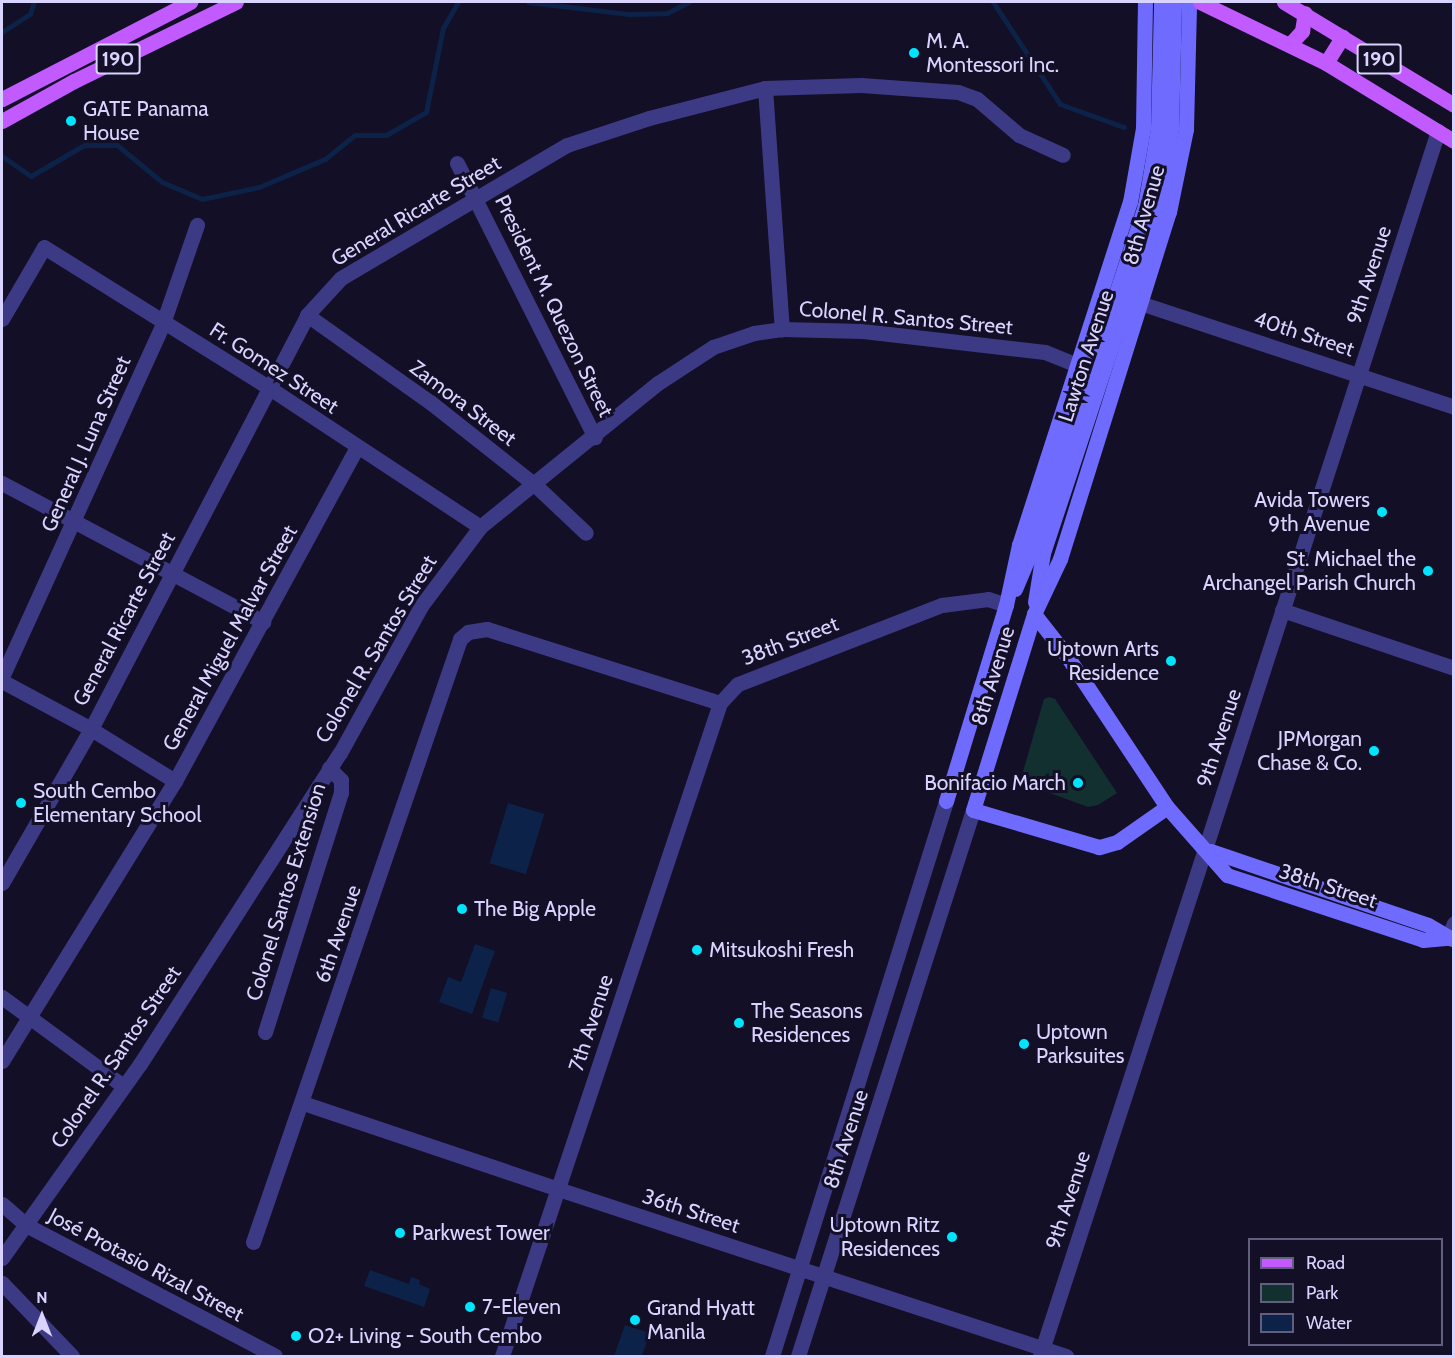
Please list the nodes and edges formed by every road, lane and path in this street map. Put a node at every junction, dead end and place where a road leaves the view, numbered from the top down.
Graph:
1 (190, 2) edge
2 (236, 2) edge
3 (1145, 2) edge
4 (1161, 2) edge
5 (1174, 2) edge
6 (1189, 2) edge
7 (1200, 2) edge
8 (1284, 2) edge
9 (1305, 14) junction
10 (1342, 37) junction
11 (1290, 44) junction
12 (1143, 52) junction
13 (1187, 54) junction
14 (1326, 63) junction
15 (765, 88) junction
16 (2, 99) edge
17 (1454, 105) edge
18 (2, 121) edge
19 (1437, 131) junction
20 (1454, 141) edge
21 (1063, 155) dead end
22 (458, 163) dead end
23 (478, 198) junction
24 (197, 225) dead end
25 (1133, 261) junction
26 (1140, 303) junction
27 (307, 315) junction
28 (2, 319) edge
29 (163, 323) junction
30 (782, 329) junction
31 (1078, 364) junction
32 (1358, 374) junction
33 (271, 388) junction
34 (1454, 407) edge
35 (595, 436) junction
36 (357, 447) junction
37 (2, 483) edge
38 (534, 484) junction
39 (74, 524) junction
40 (480, 527) junction
41 (586, 533) dead end
42 (172, 573) junction
43 (1006, 605) junction
44 (1282, 610) junction
45 (1034, 614) junction
46 (263, 622) junction
47 (1454, 668) edge
48 (2, 679) edge
49 (720, 703) junction
50 (91, 729) junction
51 (329, 768) junction
52 (175, 782) junction
53 (946, 801) joint
54 (1167, 807) junction
55 (974, 810) junction
56 (1205, 849) junction
57 (2, 883) edge
58 (1454, 923) edge
59 (1451, 939) edge
60 (2, 997) edge
61 (29, 1015) junction
62 (265, 1032) dead end
63 (2, 1061) edge
64 (123, 1086) junction
65 (303, 1104) junction
66 (558, 1189) junction
67 (2, 1204) edge
68 (26, 1225) junction
69 (254, 1242) dead end
70 (2, 1258) edge
71 (802, 1269) junction
72 (824, 1276) junction
73 (2, 1283) edge
74 (1041, 1352) edge
75 (72, 1356) edge
76 (275, 1356) edge
77 (502, 1356) edge
78 (772, 1356) edge
79 (798, 1356) edge
80 (1066, 1356) edge

1 - 16 main road, 190
2 - 18 main road, 190
3 - 12 main road, 8th Avenue
4 - 25 main road, Lawton Avenue
5 - 25 main road, Lawton Avenue
6 - 13 main road, 8th Avenue
7 - 11 main road, 190
8 - 9 main road, 190
9 - 10 main road, 190
9 - 11 main road
10 - 14 main road
10 - 17 main road, 190
11 - 14 main road, 190
12 - 13 main road
12 - 31 main road, 8th Avenue
13 - 26 main road, 8th Avenue
14 - 19 main road, 190
15 - 21 street, General Ricarte Street
15 - 23 street, General Ricarte Street
15 - 30 street
19 - 20 main road, 190
19 - 32 street, 9th Avenue
22 - 23 street, President M. Quezon Street
23 - 27 street, General Ricarte Street
23 - 35 street, President M. Quezon Street
24 - 29 street, General J. Luna Street
25 - 43 main road, Lawton Avenue
25 - 45 main road, Lawton Avenue
26 - 32 street, 40th Street
26 - 45 main road, 8th Avenue
27 - 33 street, General Ricarte Street
27 - 38 street, Zamora Street
28 - 29 street, Fr. Gomez Street
29 - 33 street, Fr. Gomez Street
29 - 39 street, General J. Luna Street
30 - 31 street, Colonel R. Santos Street
30 - 35 street, Colonel R. Santos Street
31 - 43 main road, 8th Avenue
32 - 34 street, 40th Street
32 - 44 street, 9th Avenue
33 - 36 street, Fr. Gomez Street
33 - 42 street, General Ricarte Street
35 - 38 street, Colonel R. Santos Street
36 - 40 street, Fr. Gomez Street
36 - 46 street, General Miguel Malvar Street
37 - 39 street
38 - 40 street, Colonel R. Santos Street
38 - 41 street, Zamora Street
39 - 42 street
39 - 48 street, General J. Luna Street
40 - 51 street, Colonel R. Santos Street
42 - 46 street
42 - 50 street, General Ricarte Street
43 - 49 street, 38th Street
43 - 53 main road, 8th Avenue
44 - 47 street
44 - 56 street, 9th Avenue
45 - 54 main road, 38th Street
45 - 55 main road, 8th Avenue
46 - 52 street, General Miguel Malvar Street
48 - 50 street
49 - 65 street, 6th Avenue
49 - 66 street, 7th Avenue
50 - 52 street
50 - 57 street, General Ricarte Street
51 - 62 street, Colonel Santos Extension
51 - 64 street, Colonel R. Santos Street
52 - 61 street, General Miguel Malvar Street
53 - 71 street, 8th Avenue
54 - 55 main road
54 - 56 main road, 38th Street
55 - 72 street, 8th Avenue
56 - 59 main road, 38th Street
56 - 74 street, 9th Avenue
58 - 59 street
60 - 61 street
61 - 63 street, General Miguel Malvar Street
61 - 64 street
64 - 68 street, Colonel R. Santos Street
65 - 66 street, 36th Street
65 - 69 street, 6th Avenue
66 - 71 street, 36th Street
66 - 77 street, 7th Avenue
67 - 68 street, José Protasio Rizal Street
68 - 70 street, Colonel R. Santos Street
68 - 76 street, José Protasio Rizal Street
71 - 72 street, 36th Street
71 - 78 street, 8th Avenue
72 - 74 street, 36th Street
72 - 79 street, 8th Avenue
73 - 75 street
74 - 80 street, 36th Street

